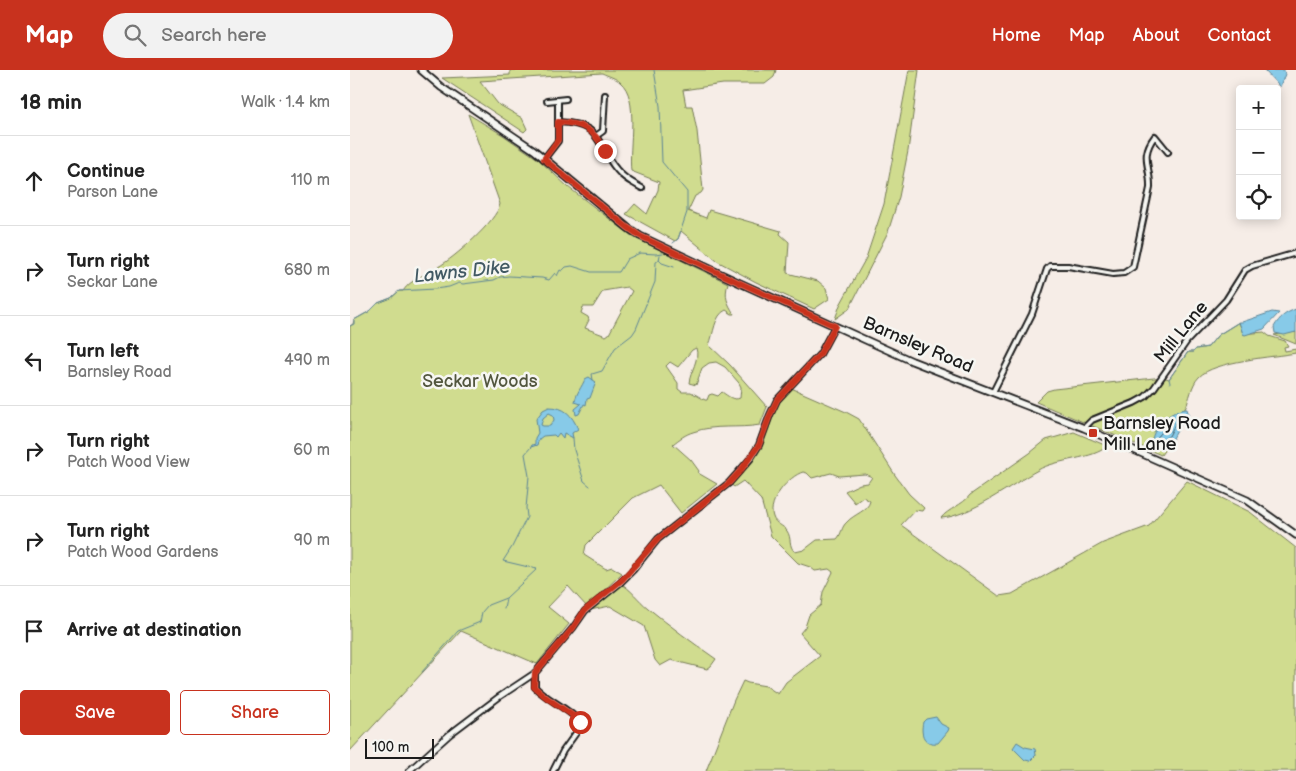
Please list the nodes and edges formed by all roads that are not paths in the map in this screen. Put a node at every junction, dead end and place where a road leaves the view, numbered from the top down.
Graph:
1 (421, 70) edge
2 (605, 95) dead end
3 (566, 99) dead end
4 (547, 100) dead end
5 (558, 100) junction
6 (558, 122) junction
7 (596, 136) junction
8 (1168, 152) dead end
9 (544, 159) junction
10 (642, 188) dead end
11 (1296, 253) edge
12 (835, 326) junction
13 (993, 392) junction
14 (1084, 428) junction
15 (1296, 535) edge
16 (535, 673) junction
17 (409, 771) edge
18 (553, 771) edge

1 - 9 main road, Barnsley Road
2 - 7 street
3 - 5 street
4 - 5 street
5 - 6 street
6 - 7 street
6 - 9 street
7 - 10 street
8 - 13 street
9 - 12 main road, Barnsley Road
11 - 14 street, Mill Lane
12 - 13 main road, Barnsley Road
12 - 16 street
13 - 14 main road, Barnsley Road
14 - 15 main road, Barnsley Road
16 - 17 street
16 - 18 street

